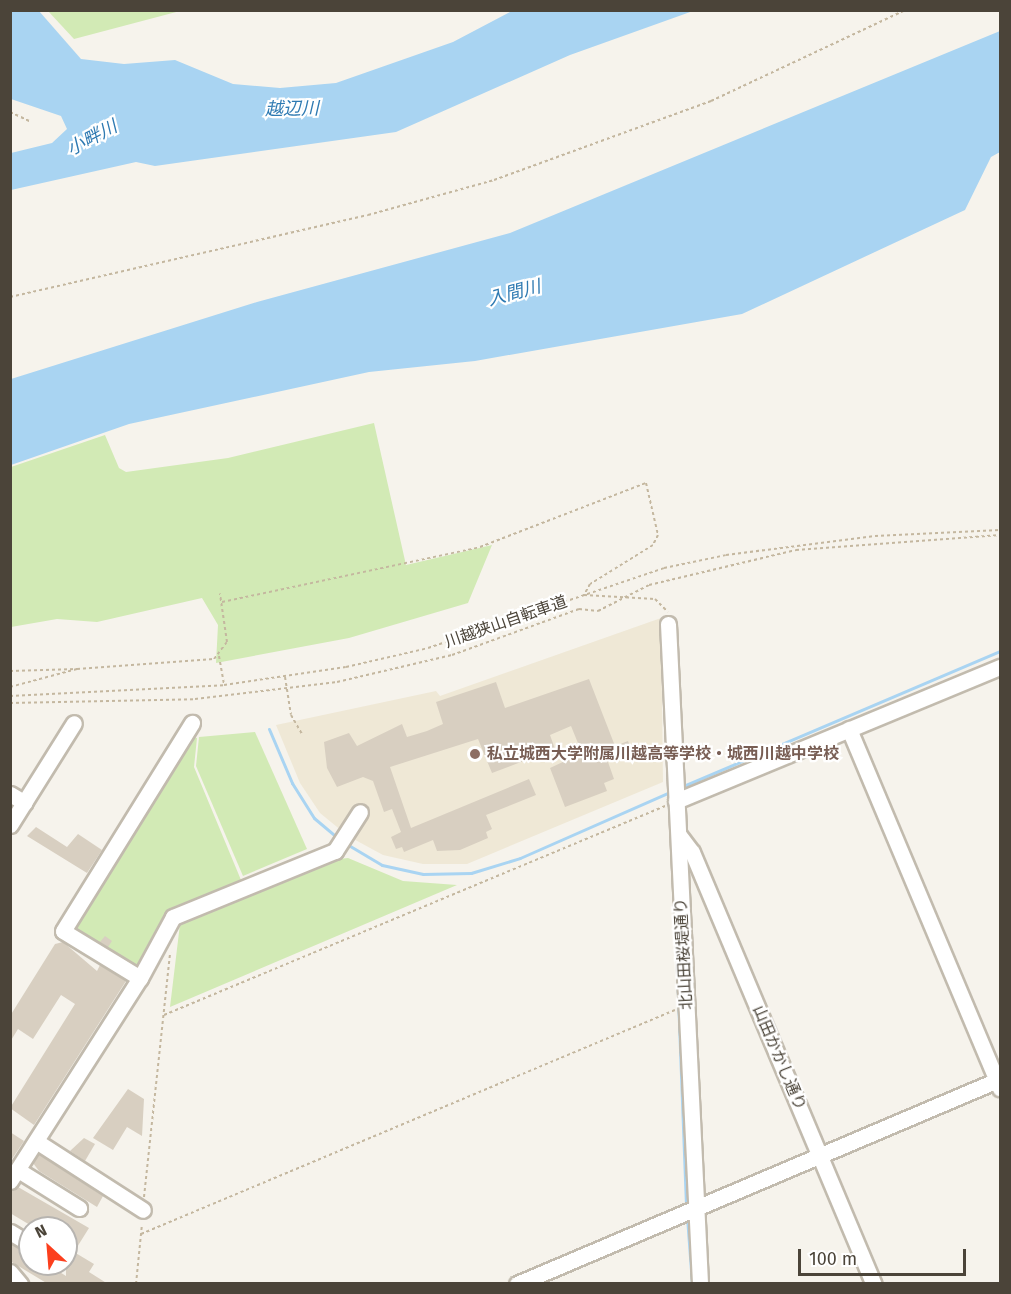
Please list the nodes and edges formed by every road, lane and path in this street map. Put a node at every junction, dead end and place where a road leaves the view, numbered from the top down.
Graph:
1 (905, 10) edge
2 (10, 112) edge
3 (31, 122) dead end
4 (10, 297) edge
5 (1000, 530) edge
6 (1000, 536) edge
7 (1000, 589) edge
8 (220, 594) dead end
9 (584, 595) junction
10 (1000, 596) edge
11 (620, 599) junction
12 (222, 602) junction
13 (668, 624) joint
14 (219, 656) junction
15 (1000, 667) edge
16 (77, 669) junction
17 (10, 671) edge
18 (285, 677) junction
19 (224, 685) junction
20 (10, 687) edge
21 (287, 690) junction
22 (10, 696) edge
23 (10, 704) edge
24 (74, 723) dead end
25 (192, 723) dead end
26 (849, 729) junction
27 (302, 734) dead end
28 (10, 794) edge
29 (676, 801) junction
30 (25, 803) junction
31 (360, 812) dead end
32 (10, 825) edge
33 (679, 835) junction
34 (170, 930) junction
35 (140, 978) junction
36 (687, 1010) junction
37 (164, 1015) junction
38 (999, 1083) edge
39 (36, 1141) junction
40 (820, 1155) junction
41 (14, 1176) edge
42 (697, 1207) junction
43 (79, 1208) dead end
44 (143, 1210) junction
45 (141, 1234) junction
46 (10, 1272) edge
47 (20, 1284) edge
48 (136, 1284) edge
49 (517, 1284) edge
50 (700, 1284) edge
51 (874, 1284) edge

1 - 4 path
2 - 3 path
5 - 9 path
6 - 11 path, 川越狭山自転車道
7 - 10 path
8 - 12 path
9 - 11 path
9 - 12 path
9 - 18 path
11 - 13 path
11 - 21 path, 川越狭山自転車道
12 - 14 path
13 - 29 street, 北山田桜堤通り
14 - 16 path
14 - 19 path
15 - 26 street
16 - 17 path
16 - 20 path
18 - 19 path
18 - 21 path
19 - 22 path
21 - 23 path, 川越狭山自転車道
21 - 27 path
24 - 30 street
25 - 35 street
26 - 29 street
26 - 38 street
28 - 30 street
29 - 33 street, 北山田桜堤通り
29 - 37 path
30 - 32 street
31 - 34 street
33 - 36 street, 北山田桜堤通り
33 - 40 street, 山田かかし通り
34 - 35 street
34 - 37 path
35 - 39 street
36 - 42 street, 北山田桜堤通り
36 - 45 path
37 - 44 path
38 - 40 street
39 - 41 street
39 - 44 street
40 - 42 street
40 - 51 street, 山田かかし通り
41 - 43 street
42 - 49 street
42 - 50 street, 北山田桜堤通り
44 - 45 path
45 - 48 path
46 - 47 street

